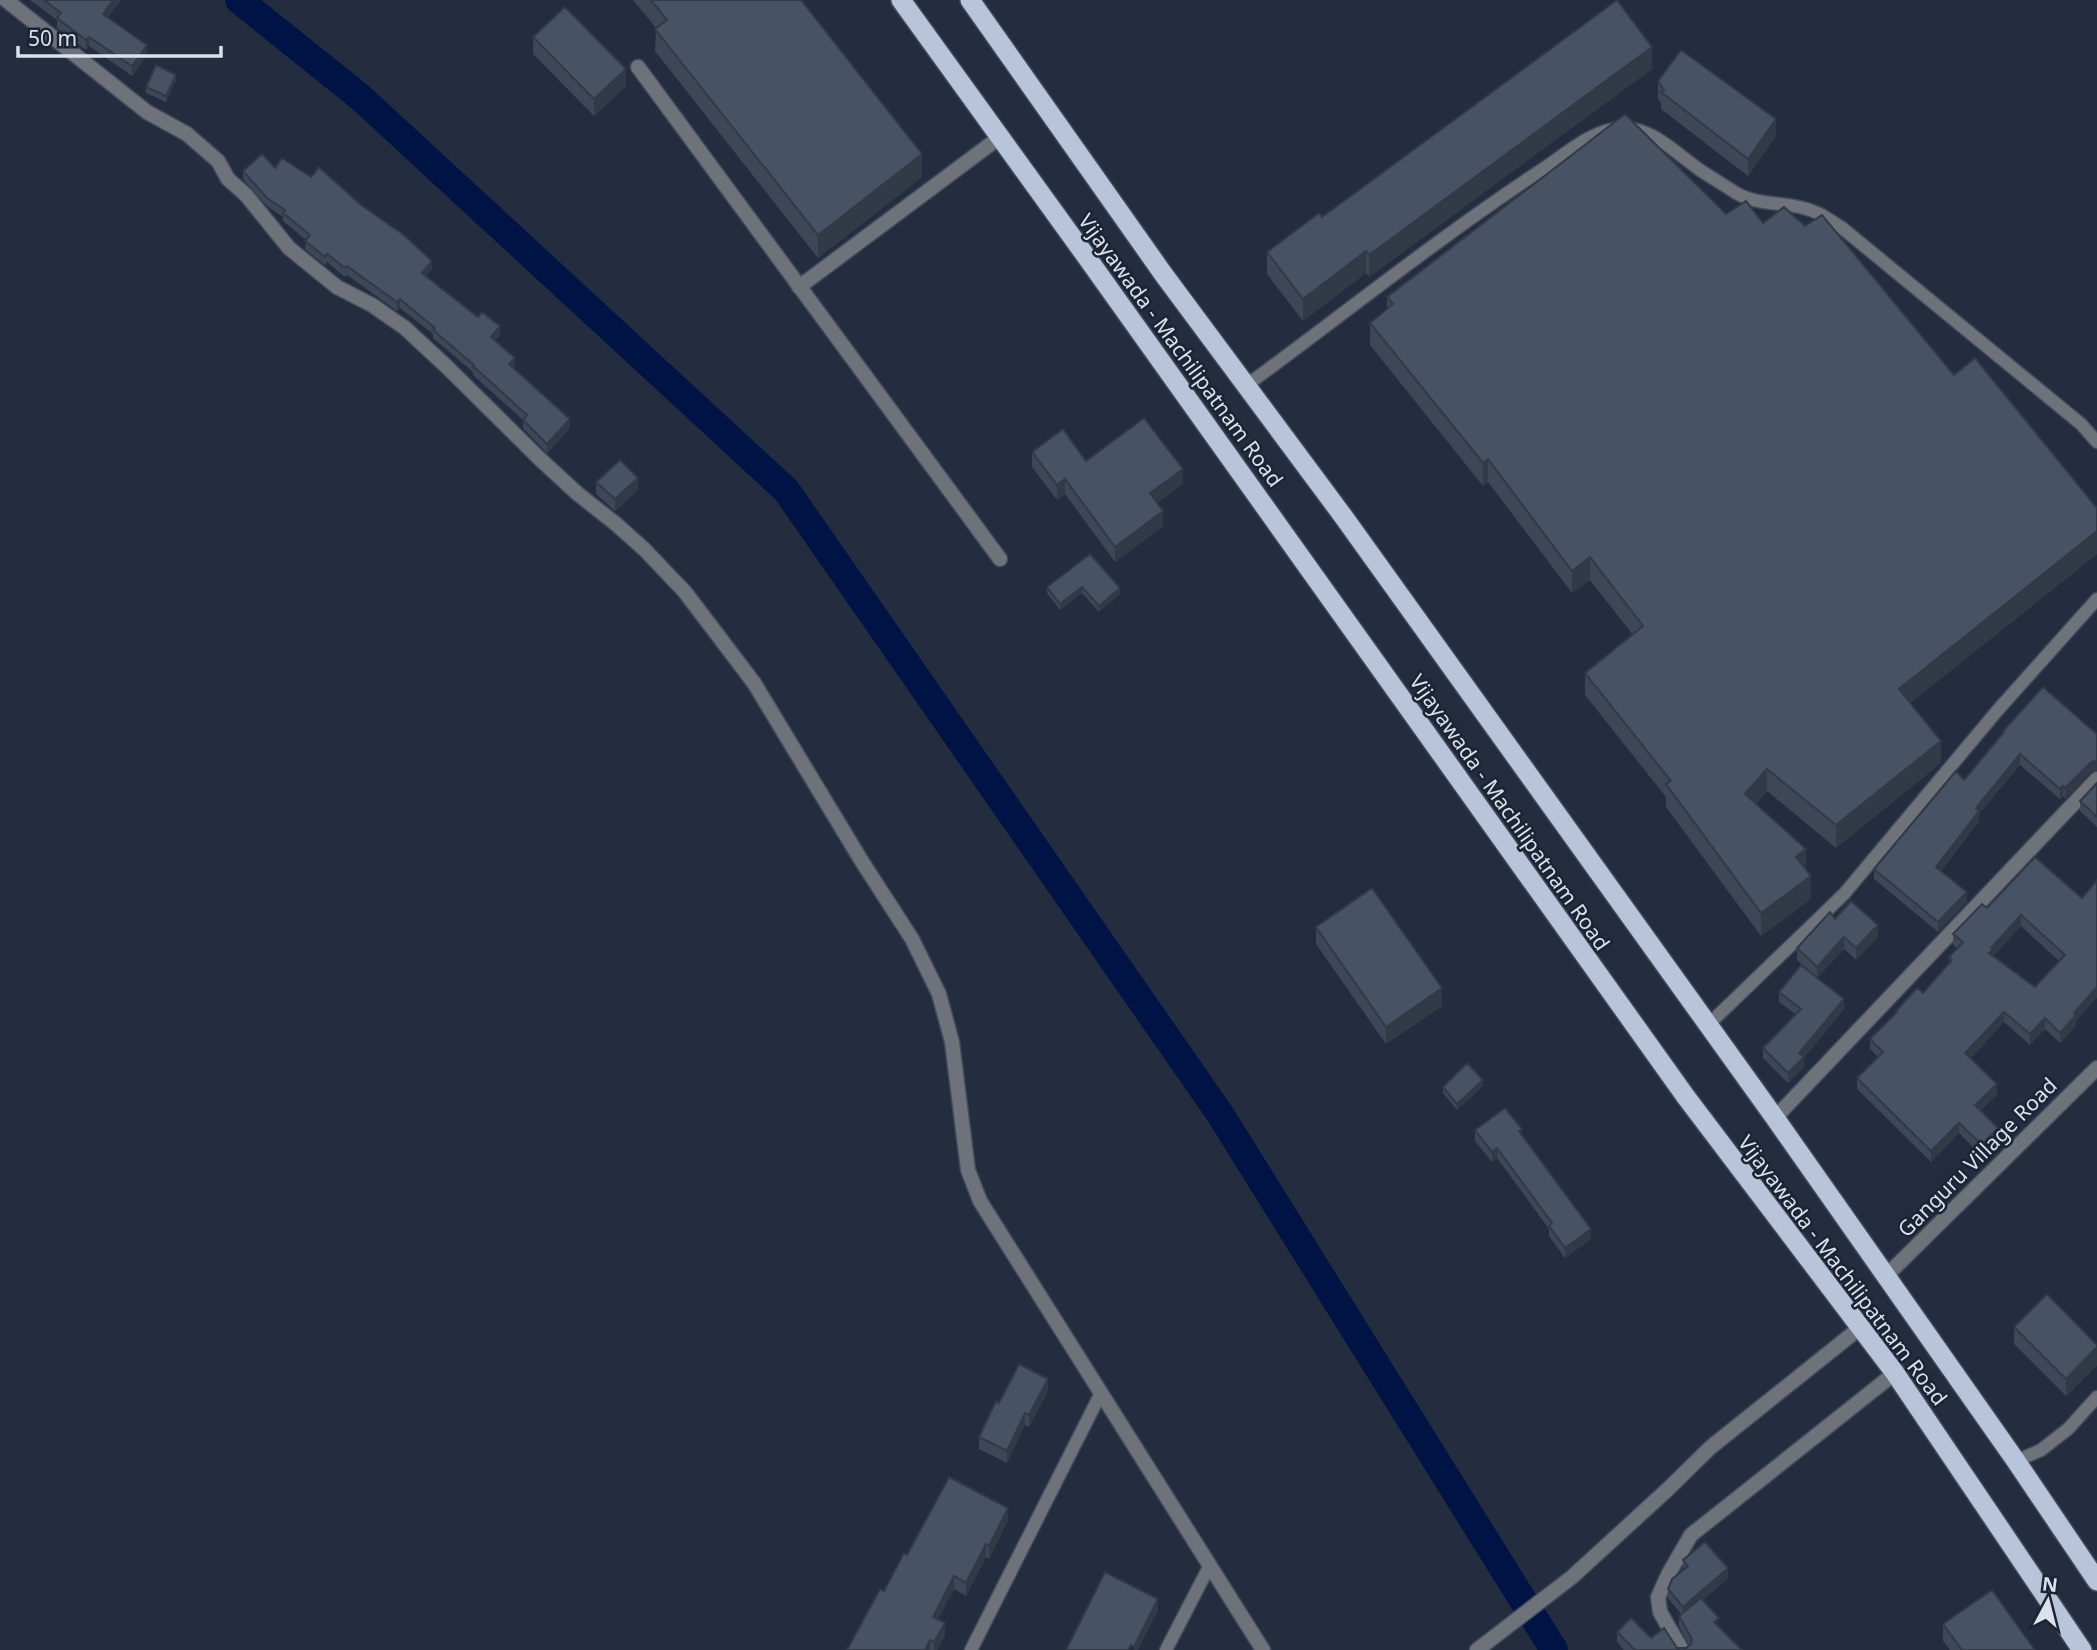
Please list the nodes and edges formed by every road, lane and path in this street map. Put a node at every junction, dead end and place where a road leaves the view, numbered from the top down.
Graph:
1 (5, 0) edge
2 (901, 0) edge
3 (970, 0) edge
4 (638, 67) dead end
5 (1000, 137) junction
6 (799, 287) junction
7 (1247, 386) junction
8 (2097, 442) edge
9 (1000, 559) dead end
10 (2097, 599) edge
11 (2097, 779) edge
12 (1707, 1025) junction
13 (2097, 1068) edge
14 (1775, 1118) junction
15 (1886, 1276) junction
16 (1861, 1327) junction
17 (1895, 1373) junction
18 (1101, 1392) junction
19 (2097, 1397) edge
20 (2016, 1461) junction
21 (1210, 1565) junction
22 (2097, 1581) edge
23 (971, 1650) edge
24 (1166, 1650) edge
25 (1263, 1650) edge
26 (1478, 1650) edge
27 (1682, 1650) edge
28 (2082, 1650) edge

1 - 18 street
2 - 5 highway, Vijayawada - Machilipatnam Road
3 - 7 highway, Vijayawada - Machilipatnam Road
4 - 6 street
5 - 6 street
5 - 16 highway, Vijayawada - Machilipatnam Road
6 - 9 street
7 - 8 lane
7 - 12 highway, Vijayawada - Machilipatnam Road
10 - 12 lane
11 - 14 street
12 - 14 highway, Vijayawada - Machilipatnam Road
13 - 15 street, Ganguru Village Road
14 - 15 highway, Vijayawada - Machilipatnam Road
15 - 20 highway, Vijayawada - Machilipatnam Road
16 - 17 highway, Vijayawada - Machilipatnam Road
16 - 26 street
17 - 27 street
17 - 28 highway, Vijayawada - Machilipatnam Road
18 - 21 street
18 - 23 lane
19 - 20 lane
20 - 22 highway, Vijayawada - Machilipatnam Road
21 - 24 lane
21 - 25 street

